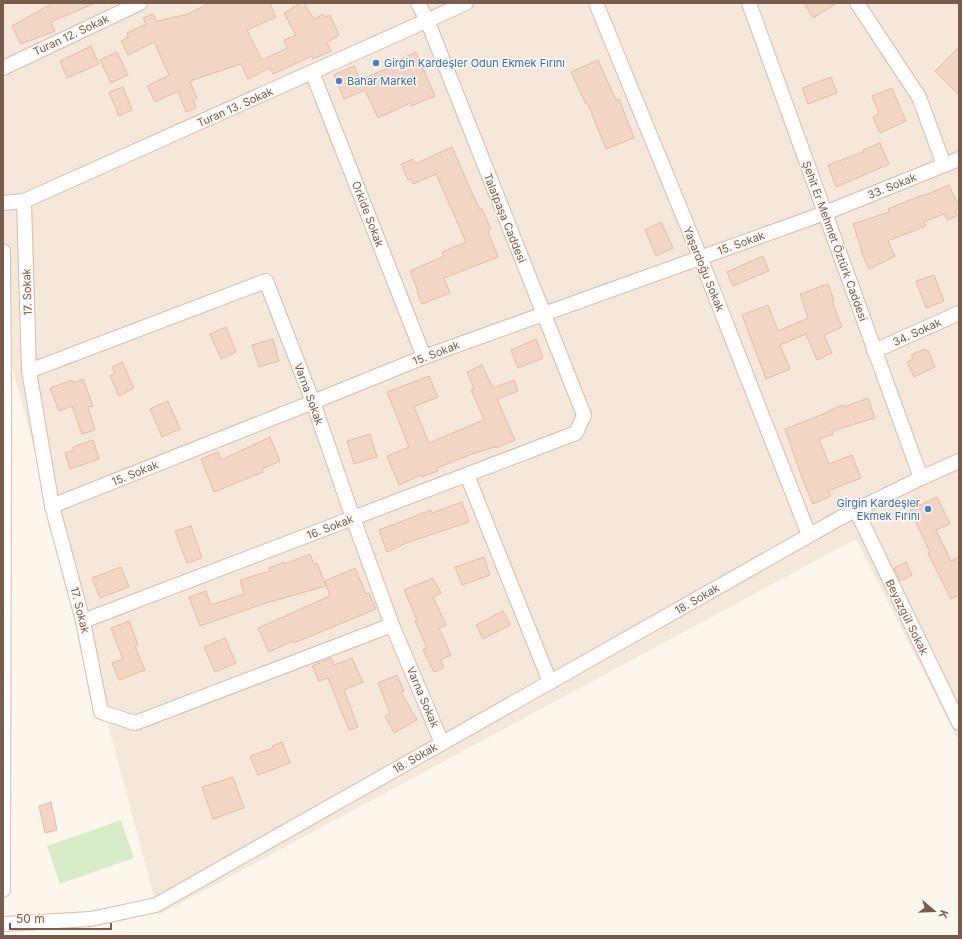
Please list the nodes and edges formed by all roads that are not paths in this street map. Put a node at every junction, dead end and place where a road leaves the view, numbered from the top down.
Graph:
1 (140, 3) edge
2 (418, 3) edge
3 (466, 3) edge
4 (596, 3) edge
5 (749, 3) edge
6 (857, 3) edge
7 (427, 20) junction
8 (3, 68) edge
9 (312, 72) junction
10 (959, 159) edge
11 (944, 165) junction
12 (24, 201) junction
13 (3, 204) edge
14 (825, 213) junction
15 (3, 251) edge
16 (700, 257) junction
17 (544, 313) junction
18 (959, 313) edge
19 (874, 351) junction
20 (424, 356) junction
21 (29, 371) junction
22 (313, 402) junction
23 (576, 433) joint
24 (959, 461) edge
25 (467, 475) junction
26 (921, 478) junction
27 (52, 506) junction
28 (856, 510) junction
29 (353, 518) junction
30 (809, 535) junction
31 (83, 621) junction
32 (392, 624) junction
33 (550, 682) junction
34 (959, 723) edge
35 (442, 743) junction
36 (3, 890) edge
37 (3, 924) edge
38 (3, 931) edge
39 (3, 936) edge

1 - 8 street, Turan 12. Sokak
2 - 7 street, Talatpaşa Caddesi
3 - 7 street, Turan 13. Sokak
4 - 16 street, Yaşardoğu Sokak
5 - 14 street, Şehit Er Mehmet Öztürk Caddesi
6 - 11 street
7 - 9 street, Turan 13. Sokak
7 - 17 street, Talatpaşa Caddesi
9 - 12 street, Turan 13. Sokak
9 - 20 street, Orkide Sokak
10 - 11 street, 33. Sokak
11 - 14 street, 33. Sokak
12 - 13 street, Turan 13. Sokak
12 - 21 street, 17. Sokak
14 - 16 street, 15. Sokak
14 - 19 street, Şehit Er Mehmet Öztürk Caddesi
15 - 36 street
16 - 17 street, 15. Sokak
16 - 30 street, Yaşardoğu Sokak
17 - 20 street, 15. Sokak
17 - 23 street, Talatpaşa Caddesi
18 - 19 street, 34. Sokak
19 - 26 street, Şehit Er Mehmet Öztürk Caddesi
20 - 22 street, 15. Sokak
21 - 22 street, Varna Sokak
21 - 27 street, 17. Sokak
22 - 27 street, 15. Sokak
22 - 29 street, Varna Sokak
23 - 25 street, 16. Sokak
24 - 26 street, 18. Sokak
25 - 29 street, 16. Sokak
25 - 33 street
26 - 28 street, 18. Sokak
27 - 31 street, 17. Sokak
28 - 30 street, 18. Sokak
28 - 34 street, Beyazgül Sokak
29 - 31 street, 16. Sokak
29 - 32 street, Varna Sokak
30 - 33 street, 18. Sokak
31 - 32 street, 17. Sokak
32 - 35 street, Varna Sokak
33 - 35 street, 18. Sokak
35 - 37 street, 18. Sokak
38 - 39 street

